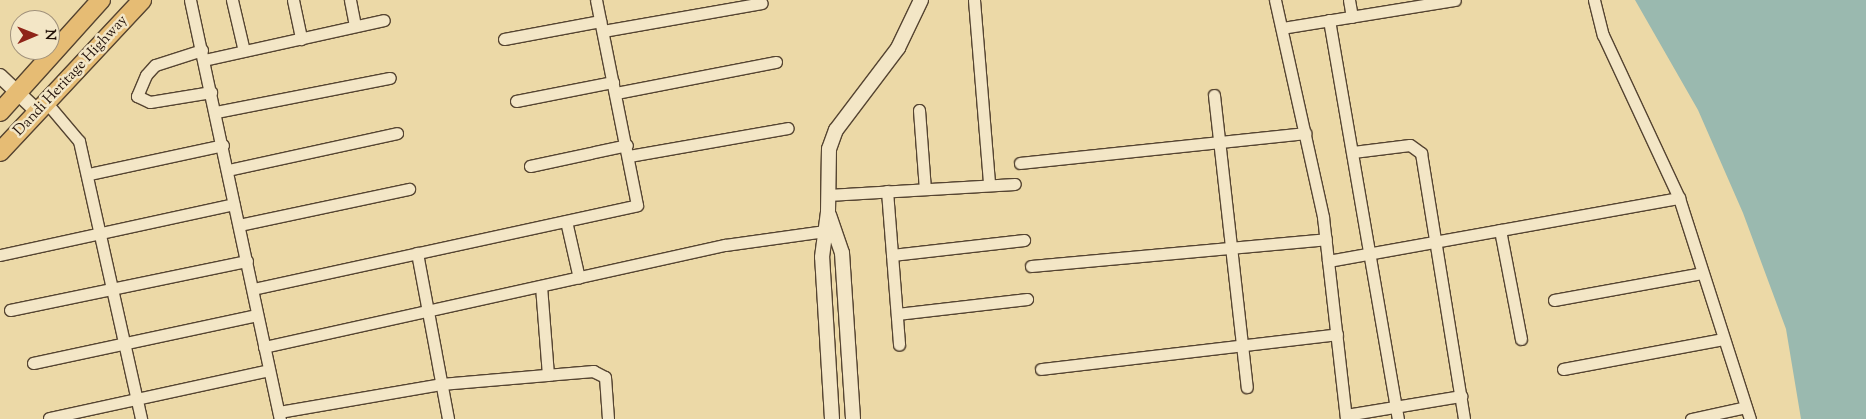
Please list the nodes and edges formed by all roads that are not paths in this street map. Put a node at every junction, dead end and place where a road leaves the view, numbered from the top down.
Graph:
1 (101, 0) edge
2 (142, 0) edge
3 (190, 0) edge
4 (232, 0) edge
5 (293, 0) edge
6 (350, 0) edge
7 (596, 0) edge
8 (921, 0) edge
9 (974, 0) edge
10 (1275, 0) edge
11 (1350, 0) edge
12 (1455, 0) edge
13 (1594, 0) edge
14 (762, 3) dead end
15 (1352, 16) junction
16 (384, 20) dead end
17 (1329, 20) junction
18 (356, 26) junction
19 (602, 26) junction
20 (1282, 28) junction
21 (301, 38) junction
22 (504, 39) dead end
23 (244, 51) junction
24 (203, 55) junction
25 (776, 62) dead end
26 (0, 76) edge
27 (390, 78) dead end
28 (614, 88) junction
29 (211, 92) junction
30 (17, 93) junction
31 (1214, 95) dead end
32 (516, 101) dead end
33 (42, 106) junction
34 (919, 110) dead end
35 (0, 112) edge
36 (216, 112) junction
37 (788, 128) dead end
38 (397, 132) dead end
39 (1305, 133) junction
40 (1219, 142) junction
41 (223, 145) junction
42 (628, 151) junction
43 (0, 152) edge
44 (1353, 152) junction
45 (1020, 163) dead end
46 (530, 166) dead end
47 (228, 170) junction
48 (88, 174) junction
49 (989, 184) junction
50 (1015, 184) dead end
51 (409, 189) dead end
52 (925, 189) junction
53 (888, 191) junction
54 (828, 195) junction
55 (1679, 198) junction
56 (234, 204) junction
57 (828, 212) junction
58 (566, 221) junction
59 (239, 224) junction
60 (1500, 230) junction
61 (825, 231) junction
62 (101, 232) junction
63 (1326, 239) junction
64 (1024, 240) dead end
65 (1436, 243) junction
66 (1231, 248) junction
67 (417, 253) junction
68 (1370, 254) junction
69 (0, 255) edge
70 (892, 255) junction
71 (247, 261) junction
72 (1328, 261) junction
73 (1031, 266) dead end
74 (1702, 272) junction
75 (579, 278) junction
76 (541, 286) junction
77 (112, 287) junction
78 (253, 289) junction
79 (1027, 299) dead end
80 (1554, 300) dead end
81 (10, 310) dead end
82 (428, 312) junction
83 (897, 314) junction
84 (257, 315) junction
85 (1336, 334) junction
86 (1521, 339) dead end
87 (1723, 339) junction
88 (124, 343) junction
89 (899, 345) dead end
90 (1242, 345) junction
91 (264, 347) junction
92 (33, 364) dead end
93 (1041, 369) dead end
94 (1564, 369) dead end
95 (269, 370) junction
96 (548, 375) junction
97 (441, 384) junction
98 (1247, 387) dead end
99 (1461, 396) junction
100 (136, 400) junction
101 (1396, 407) junction
102 (1746, 407) junction
103 (280, 416) edge
104 (1346, 417) edge
105 (49, 418) dead end
106 (140, 419) edge
107 (448, 419) edge
108 (608, 419) edge
109 (832, 419) edge
110 (853, 419) edge
111 (1398, 419) edge
112 (1464, 419) edge
113 (1691, 419) edge
114 (1750, 419) edge

1 - 30 main road, Dandi Heritage Highway
2 - 33 main road, Dandi Heritage Highway
3 - 24 street
4 - 23 street
5 - 21 street
6 - 18 street
7 - 19 street
8 - 54 street
9 - 49 street
10 - 20 street
11 - 15 street
12 - 15 street
13 - 55 street
14 - 19 street
15 - 17 street
16 - 18 street
17 - 20 street
17 - 44 street
18 - 21 street
19 - 22 street
19 - 28 street
20 - 39 street
21 - 23 street
23 - 24 street
24 - 29 street
24 - 29 street
25 - 28 street
26 - 30 street
27 - 36 street
28 - 32 street
28 - 42 street
29 - 36 street
30 - 33 street
30 - 35 main road, Dandi Heritage Highway
31 - 40 street
33 - 43 main road, Dandi Heritage Highway
33 - 48 street
34 - 52 street
36 - 41 street
37 - 42 street
38 - 47 street
39 - 40 street
39 - 63 street
40 - 45 street
40 - 66 street
41 - 47 street
41 - 48 street
42 - 46 street
42 - 58 street
44 - 65 street
44 - 68 street
47 - 56 street
48 - 62 street
49 - 50 street
49 - 52 street
51 - 59 street
52 - 53 street
53 - 54 street
53 - 70 street
54 - 57 street
55 - 60 street
55 - 74 street
56 - 59 street
56 - 62 street
57 - 61 street
57 - 110 street
58 - 67 street
58 - 75 street
59 - 71 street
60 - 65 street
60 - 86 street
61 - 75 street
61 - 109 street
62 - 69 street
62 - 77 street
63 - 66 street
63 - 72 street
64 - 70 street
65 - 68 street
65 - 99 street
66 - 73 street
66 - 90 street
67 - 78 street
67 - 82 street
68 - 72 street
68 - 101 street
70 - 83 street
71 - 77 street
71 - 78 street
72 - 85 street
74 - 80 street
74 - 87 street
75 - 76 street
76 - 82 street
76 - 96 street
77 - 81 street
77 - 88 street
78 - 84 street
79 - 83 street
82 - 91 street
82 - 97 street
83 - 89 street
84 - 88 street
84 - 91 street
85 - 90 street
85 - 104 street
87 - 94 street
87 - 102 street
88 - 92 street
88 - 100 street
90 - 93 street
90 - 98 street
91 - 95 street
95 - 100 street
95 - 103 street
96 - 97 street
96 - 108 street
97 - 103 street
97 - 107 street
99 - 101 street
99 - 112 street
100 - 105 street
100 - 106 street
101 - 104 street
101 - 111 street
102 - 113 street
102 - 114 street

